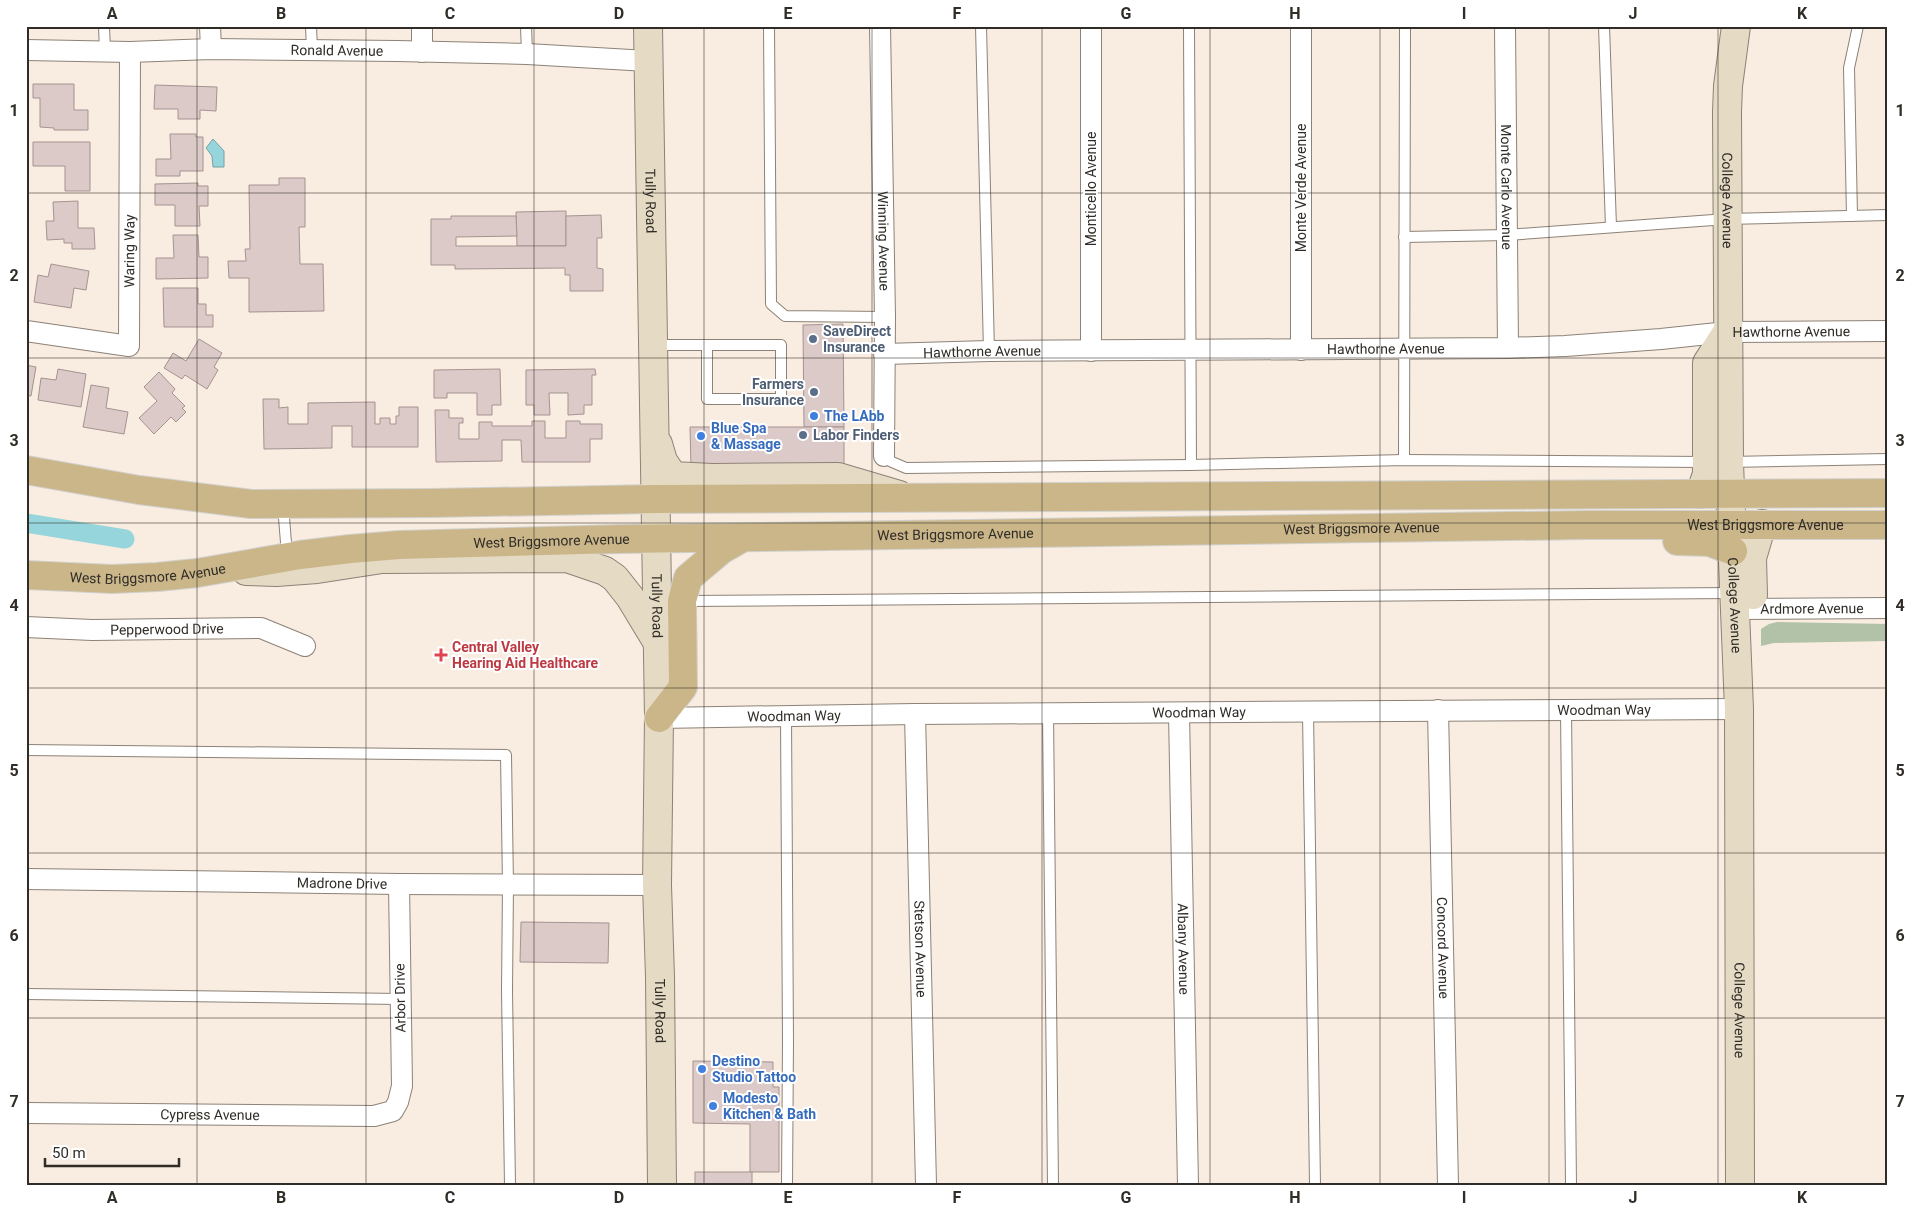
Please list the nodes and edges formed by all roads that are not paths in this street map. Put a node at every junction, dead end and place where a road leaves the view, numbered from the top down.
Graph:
1 (104, 26) edge
2 (210, 26) edge
3 (311, 26) edge
4 (422, 26) edge
5 (526, 26) edge
6 (648, 26) edge
7 (769, 26) edge
8 (880, 26) edge
9 (982, 26) edge
10 (1091, 26) edge
11 (1189, 26) edge
12 (1301, 26) edge
13 (1405, 26) edge
14 (1505, 26) edge
15 (1604, 26) edge
16 (1736, 26) edge
17 (1858, 26) edge
18 (211, 49) junction
19 (26, 50) edge
20 (312, 50) junction
21 (105, 52) junction
22 (130, 52) junction
23 (422, 52) junction
24 (527, 54) junction
25 (648, 61) junction
26 (1888, 215) edge
27 (1852, 216) junction
28 (1727, 219) junction
29 (1611, 226) junction
30 (1507, 235) junction
31 (1404, 237) junction
32 (885, 317) junction
33 (26, 331) edge
34 (1888, 331) edge
35 (1727, 332) junction
36 (1688, 336) junction
37 (707, 344) junction
38 (653, 345) junction
39 (1508, 348) junction
40 (1404, 349) junction
41 (1301, 350) junction
42 (989, 351) junction
43 (1091, 351) junction
44 (1190, 351) junction
45 (884, 354) junction
46 (1707, 363) junction
47 (654, 430) junction
48 (884, 456) joint
49 (1888, 459) edge
50 (1404, 460) junction
51 (1718, 462) junction
52 (1191, 465) junction
53 (26, 470) edge
54 (1700, 494) junction
55 (1730, 494) junction
56 (1888, 494) edge
57 (910, 498) junction
58 (655, 499) junction
59 (283, 504) junction
60 (1731, 524) junction
61 (1762, 524) junction
62 (1888, 525) edge
63 (1454, 528) junction
64 (744, 538) junction
65 (656, 539) junction
66 (1733, 551) junction
67 (287, 558) junction
68 (197, 573) junction
69 (26, 576) edge
70 (682, 601) junction
71 (1741, 604) junction
72 (1888, 608) edge
73 (26, 627) edge
74 (657, 643) junction
75 (305, 646) dead end
76 (1739, 709) junction
77 (1438, 710) junction
78 (1566, 710) junction
79 (1308, 712) junction
80 (1048, 713) junction
81 (1179, 713) junction
82 (915, 714) junction
83 (786, 715) junction
84 (659, 718) junction
85 (26, 750) edge
86 (26, 879) edge
87 (399, 884) junction
88 (508, 885) junction
89 (657, 885) junction
90 (26, 994) edge
91 (400, 999) junction
92 (393, 1111) joint
93 (26, 1113) edge
94 (510, 1185) edge
95 (662, 1185) edge
96 (787, 1185) edge
97 (926, 1185) edge
98 (1053, 1185) edge
99 (1188, 1185) edge
100 (1315, 1185) edge
101 (1448, 1185) edge
102 (1571, 1185) edge
103 (1740, 1185) edge

1 - 21 lane
2 - 18 street
3 - 20 lane
4 - 23 street
5 - 24 lane
6 - 25 main road, Tully Road
7 - 32 lane
8 - 32 street, Winning Avenue
9 - 42 lane
10 - 43 street, Monticello Avenue
11 - 44 lane
12 - 41 street, Monte Verde Avenue
13 - 31 lane
14 - 30 street, Monte Carlo Avenue
15 - 29 lane
16 - 28 main road, College Avenue
17 - 27 lane
18 - 20 street, Ronald Avenue
18 - 22 street, Ronald Avenue
19 - 21 street, Ronald Avenue
20 - 23 street, Ronald Avenue
21 - 22 street, Ronald Avenue
22 - 33 street, Waring Way
23 - 24 street, Ronald Avenue
24 - 25 street, Ronald Avenue
25 - 38 main road, Tully Road
26 - 27 lane
27 - 28 lane
28 - 29 lane
28 - 35 main road, College Avenue
29 - 30 lane
30 - 31 lane
30 - 39 street, Monte Carlo Avenue
31 - 40 lane
32 - 45 street, Winning Avenue
34 - 35 street, Hawthorne Avenue
35 - 36 street, Hawthorne Avenue
35 - 46 main road
35 - 51 main road, College Avenue
36 - 39 street, Hawthorne Avenue
36 - 46 street
37 - 37 lane
37 - 38 lane
38 - 47 main road, Tully Road
39 - 40 street, Hawthorne Avenue
40 - 41 street, Hawthorne Avenue
40 - 50 lane
41 - 44 street, Hawthorne Avenue
42 - 43 street, Hawthorne Avenue
42 - 45 street, Hawthorne Avenue
43 - 44 street, Hawthorne Avenue
44 - 52 lane
45 - 48 street, Winning Avenue
46 - 51 main road
47 - 57 main road
47 - 58 main road, Tully Road
48 - 52 lane
49 - 51 lane
50 - 51 lane
50 - 52 lane
51 - 54 main road
51 - 55 main road, College Avenue
53 - 59 main road
54 - 55 main road
54 - 57 main road
55 - 56 main road
55 - 60 main road, College Avenue
57 - 58 main road
58 - 59 main road
58 - 65 main road, Tully Road
59 - 67 lane
60 - 61 main road, West Briggsmore Avenue
60 - 63 main road, West Briggsmore Avenue
60 - 66 main road, College Avenue
61 - 62 main road, West Briggsmore Avenue
61 - 71 main road
63 - 64 main road, West Briggsmore Avenue
63 - 66 main road
64 - 65 main road, West Briggsmore Avenue
64 - 70 main road
65 - 67 main road, West Briggsmore Avenue
65 - 74 main road, Tully Road
66 - 71 main road, College Avenue
67 - 68 main road, West Briggsmore Avenue
68 - 69 main road, West Briggsmore Avenue
68 - 74 main road
70 - 71 lane
70 - 84 main road
71 - 72 street, Ardmore Avenue
71 - 76 main road
73 - 75 street, Pepperwood Drive
74 - 84 main road, Tully Road
76 - 78 street, Woodman Way
76 - 103 main road, College Avenue
77 - 78 street, Woodman Way
77 - 79 street, Woodman Way
77 - 101 street, Concord Avenue
78 - 102 lane
79 - 81 street, Woodman Way
79 - 100 lane
80 - 81 street, Woodman Way
80 - 82 street, Woodman Way
80 - 98 lane
81 - 99 street, Albany Avenue
82 - 83 street, Woodman Way
82 - 97 street, Stetson Avenue
83 - 84 street, Woodman Way
83 - 96 lane
84 - 89 main road, Tully Road
85 - 88 lane
86 - 87 street, Madrone Drive
87 - 88 street, Madrone Drive
87 - 91 street, Arbor Drive
88 - 89 street, Madrone Drive
88 - 94 lane
89 - 95 main road, Tully Road
90 - 91 lane
91 - 92 street, Arbor Drive
92 - 93 street, Cypress Avenue

